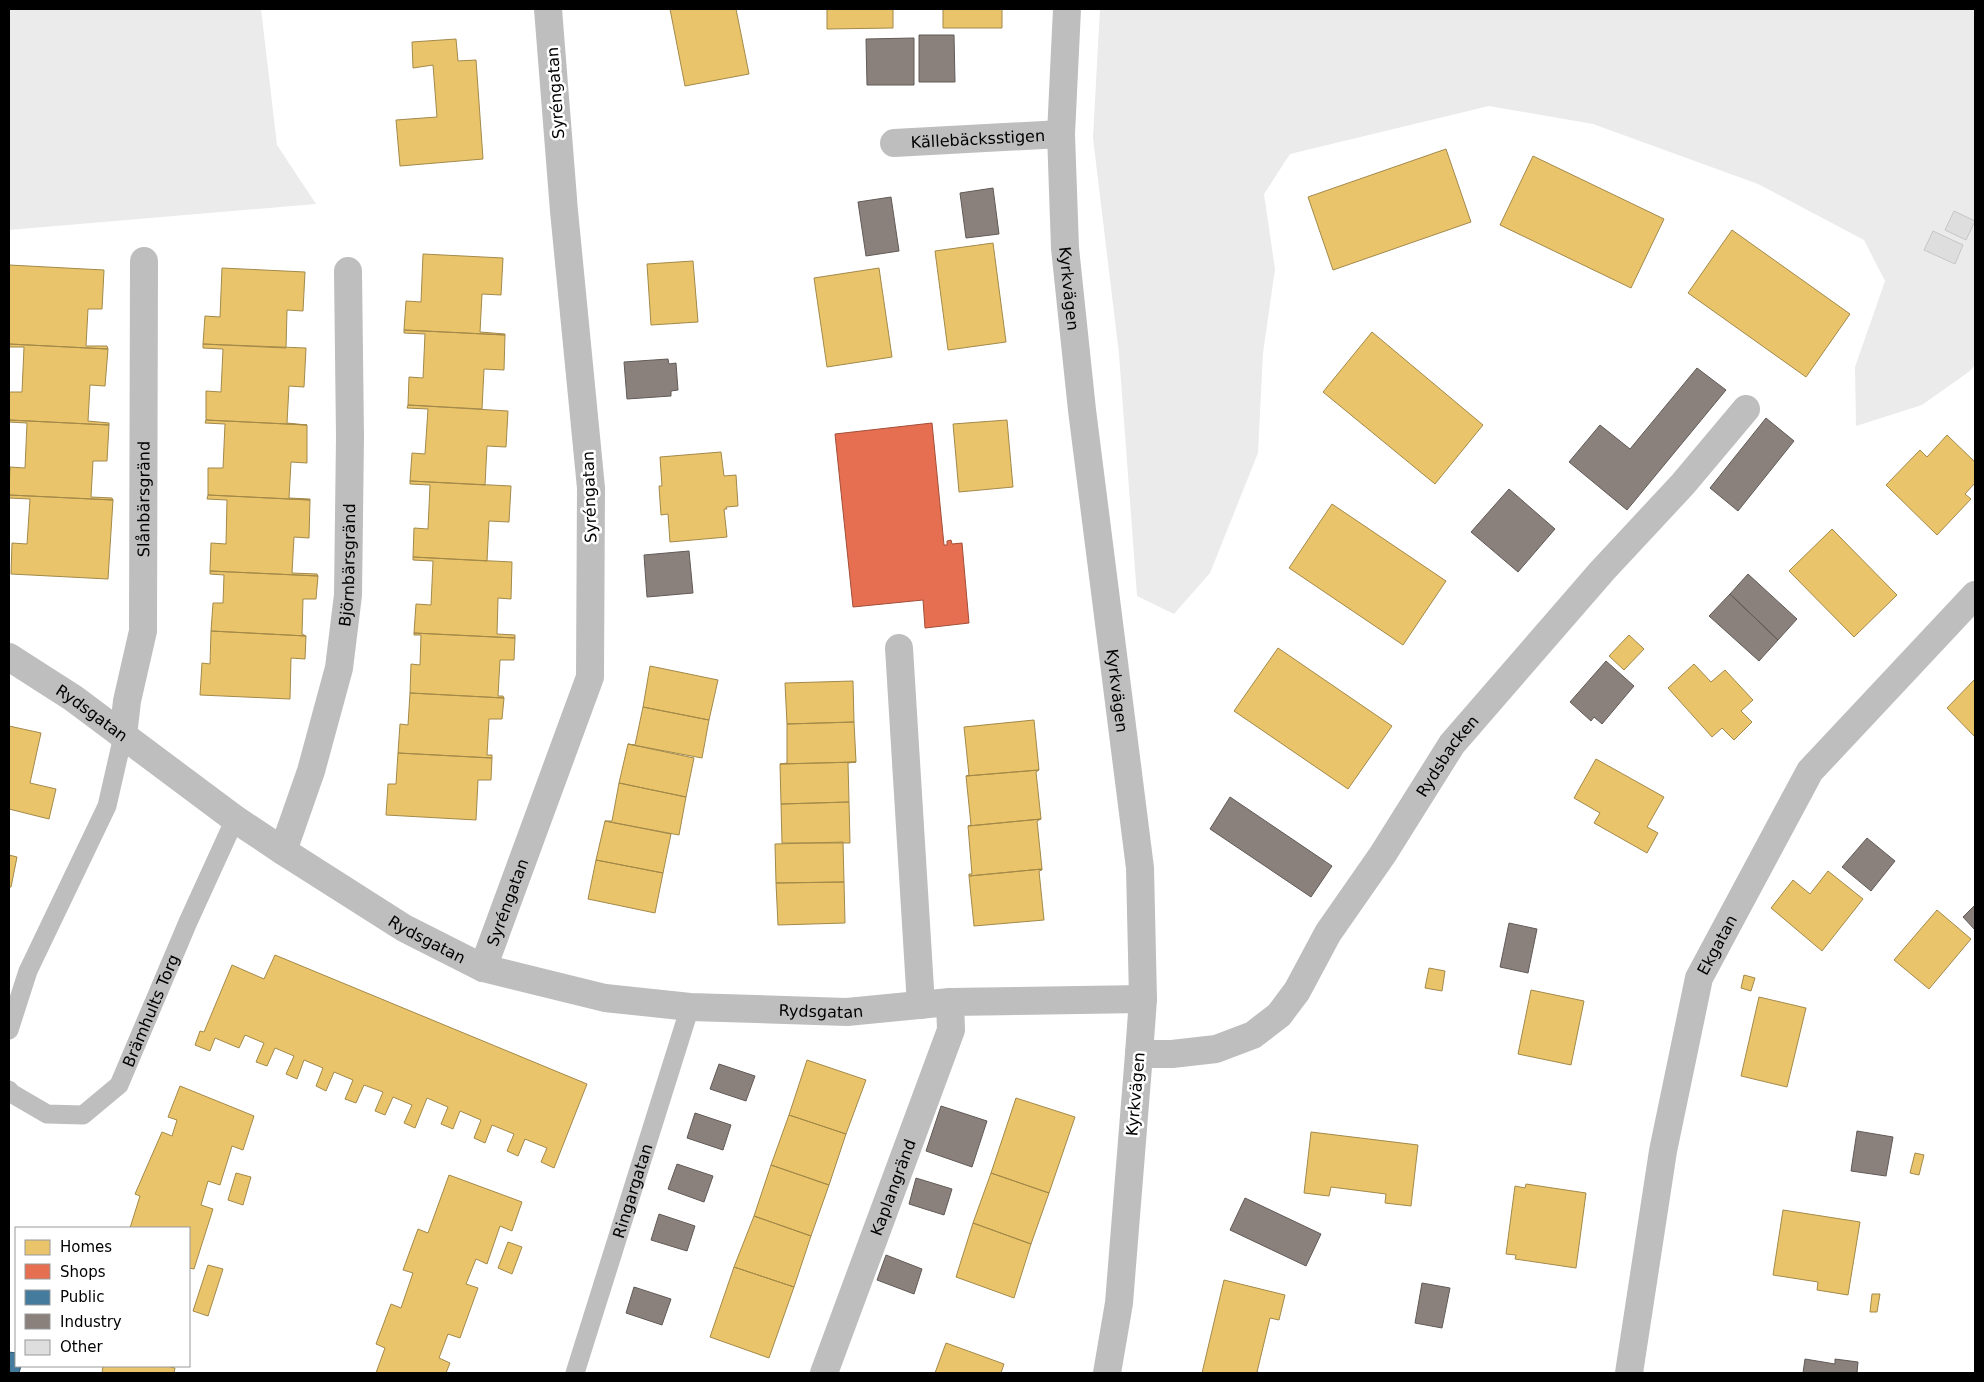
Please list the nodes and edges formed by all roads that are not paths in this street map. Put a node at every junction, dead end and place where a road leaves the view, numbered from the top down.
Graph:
1 (548, 9) edge
2 (1067, 9) edge
3 (1061, 134) junction
4 (894, 143) dead end
5 (144, 261) dead end
6 (348, 271) dead end
7 (1746, 409) dead end
8 (1975, 595) edge
9 (899, 648) dead end
10 (9, 656) edge
11 (123, 736) junction
12 (235, 819) junction
13 (283, 851) junction
14 (483, 968) junction
15 (1143, 999) junction
16 (950, 1002) junction
17 (921, 1005) junction
18 (690, 1007) junction
19 (9, 1030) edge
20 (1139, 1054) junction
21 (9, 1090) edge
22 (575, 1373) edge
23 (824, 1373) edge
24 (1107, 1373) edge
25 (1629, 1373) edge

1 - 14 street, Syréngatan
2 - 3 street, Kyrkvägen
3 - 4 street, Källebäcksstigen
3 - 15 street, Kyrkvägen
5 - 11 street, Slånbärsgränd
6 - 13 street, Björnbärsgränd
7 - 20 street, Rydsbacken
8 - 25 street, Ekgatan
9 - 17 street
10 - 11 street, Rydsgatan
11 - 12 street, Rydsgatan
11 - 19 lane
12 - 13 street, Rydsgatan
12 - 21 lane, Brämhults Torg
13 - 14 street, Rydsgatan
14 - 18 street, Rydsgatan
15 - 16 street, Rydsgatan
15 - 20 street, Kyrkvägen
16 - 17 street, Rydsgatan
16 - 23 street, Kaplangränd
17 - 18 street, Rydsgatan
18 - 22 lane, Ringargatan
20 - 24 street, Kyrkvägen

